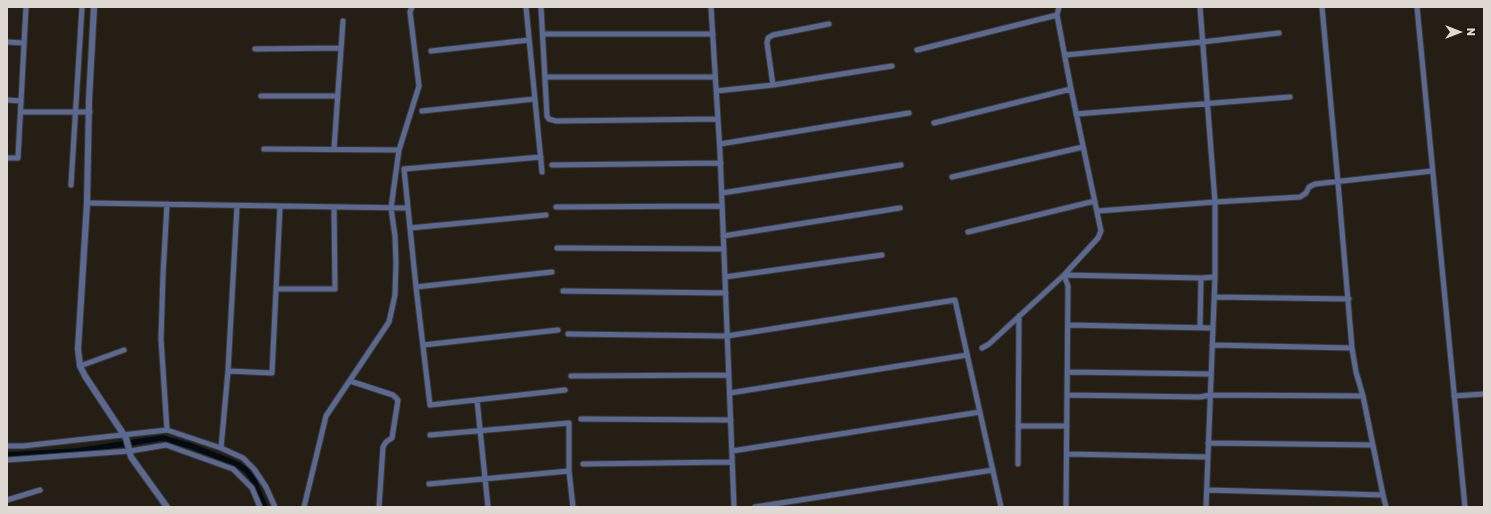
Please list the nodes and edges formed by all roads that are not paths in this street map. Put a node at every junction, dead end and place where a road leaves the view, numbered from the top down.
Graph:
1 (26, 7) edge
2 (82, 7) edge
3 (94, 7) edge
4 (412, 7) edge
5 (526, 7) edge
6 (541, 7) edge
7 (711, 7) edge
8 (1059, 7) edge
9 (1200, 7) edge
10 (1322, 7) edge
11 (1417, 7) edge
12 (1057, 16) junction
13 (343, 21) dead end
14 (829, 24) dead end
15 (1279, 33) dead end
16 (543, 34) junction
17 (713, 34) junction
18 (529, 40) junction
19 (7, 42) edge
20 (1202, 42) junction
21 (24, 43) junction
22 (341, 48) junction
23 (255, 49) dead end
24 (917, 50) dead end
25 (431, 51) dead end
26 (1064, 54) junction
27 (892, 66) dead end
28 (545, 77) junction
29 (716, 77) junction
30 (773, 85) junction
31 (1070, 89) junction
32 (716, 91) junction
33 (261, 96) dead end
34 (338, 96) junction
35 (1290, 97) dead end
36 (534, 99) junction
37 (7, 100) edge
38 (21, 101) junction
39 (1208, 104) junction
40 (422, 111) dead end
41 (21, 112) junction
42 (90, 112) junction
43 (76, 113) junction
44 (909, 113) dead end
45 (1076, 114) junction
46 (718, 120) junction
47 (934, 123) dead end
48 (720, 144) junction
49 (1083, 147) junction
50 (264, 149) dead end
51 (334, 149) junction
52 (399, 150) junction
53 (540, 156) junction
54 (7, 158) edge
55 (721, 163) junction
56 (552, 165) dead end
57 (901, 165) dead end
58 (1432, 171) junction
59 (542, 172) dead end
60 (952, 177) dead end
61 (1338, 183) junction
62 (72, 185) dead end
63 (722, 193) junction
64 (1095, 201) junction
65 (1215, 202) junction
66 (87, 203) junction
67 (167, 204) junction
68 (237, 206) junction
69 (722, 206) junction
70 (280, 207) junction
71 (334, 207) junction
72 (556, 207) dead end
73 (391, 208) junction
74 (408, 208) junction
75 (900, 208) dead end
76 (1098, 211) junction
77 (546, 215) dead end
78 (410, 228) junction
79 (968, 232) dead end
80 (724, 236) junction
81 (557, 248) dead end
82 (724, 249) junction
83 (882, 255) dead end
84 (552, 272) dead end
85 (1064, 275) junction
86 (725, 277) junction
87 (1201, 278) junction
88 (1215, 278) junction
89 (416, 287) junction
90 (277, 289) junction
91 (563, 291) dead end
92 (726, 293) junction
93 (1214, 297) junction
94 (1348, 299) junction
95 (1019, 316) junction
96 (1068, 325) junction
97 (1200, 326) junction
98 (1212, 328) junction
99 (558, 330) dead end
100 (568, 334) dead end
101 (727, 336) junction
102 (423, 345) junction
103 (1212, 345) junction
104 (982, 348) dead end
105 (1352, 348) junction
106 (124, 350) dead end
107 (967, 355) junction
108 (80, 366) junction
109 (228, 371) junction
110 (1067, 372) junction
111 (1210, 374) junction
112 (571, 376) dead end
113 (729, 376) junction
114 (350, 381) junction
115 (565, 390) dead end
116 (730, 393) junction
117 (1484, 394) edge
118 (1067, 395) junction
119 (1210, 395) junction
120 (1363, 396) junction
121 (1454, 396) junction
122 (477, 400) junction
123 (980, 412) junction
124 (580, 419) dead end
125 (731, 420) junction
126 (1018, 426) junction
127 (1067, 426) junction
128 (167, 430) junction
129 (480, 430) junction
130 (430, 435) dead end
131 (125, 436) junction
132 (1208, 443) junction
133 (1373, 445) junction
134 (7, 446) edge
135 (221, 448) junction
136 (130, 450) junction
137 (732, 451) junction
138 (1066, 454) junction
139 (1208, 457) junction
140 (7, 460) edge
141 (732, 462) junction
142 (584, 464) dead end
143 (1018, 464) dead end
144 (993, 470) junction
145 (569, 471) junction
146 (485, 478) junction
147 (430, 484) dead end
148 (40, 490) dead end
149 (1207, 490) junction
150 (1383, 495) junction
151 (7, 500) edge
152 (168, 507) edge
153 (260, 507) edge
154 (275, 507) edge
155 (304, 507) edge
156 (379, 507) edge
157 (488, 507) edge
158 (573, 507) edge
159 (734, 507) edge
160 (755, 507) edge
161 (1001, 507) edge
162 (1066, 507) edge
163 (1206, 507) edge
164 (1386, 507) edge
165 (1465, 507) edge

1 - 21 street
2 - 43 street
3 - 42 street
4 - 52 street
5 - 18 street
6 - 16 street
7 - 17 street
8 - 12 street
9 - 20 street
10 - 61 street
11 - 58 street
12 - 24 street
12 - 26 street
13 - 22 street
14 - 30 street
15 - 20 street
16 - 17 street
16 - 28 street
17 - 29 street
18 - 25 street
18 - 36 street
19 - 21 street
20 - 26 street
20 - 39 street
21 - 38 street
22 - 23 street
22 - 34 street
26 - 31 street
27 - 30 street
28 - 29 street
28 - 46 street
29 - 32 street
30 - 32 street
31 - 45 street
31 - 47 street
32 - 46 street
33 - 34 street
34 - 51 street
35 - 39 street
36 - 40 street
36 - 53 street
37 - 38 street
38 - 41 street
39 - 45 street
39 - 65 street
41 - 43 street
41 - 54 street
42 - 43 street
42 - 66 street
43 - 62 street
44 - 48 street
45 - 49 street
46 - 48 street
48 - 55 street
49 - 60 street
49 - 64 street
50 - 51 street
51 - 52 street
52 - 73 street
53 - 59 street
53 - 74 street
55 - 56 street
55 - 63 street
57 - 63 street
58 - 61 street
58 - 121 street
61 - 65 street
61 - 94 street
63 - 69 street
64 - 76 street
64 - 79 street
65 - 76 street
65 - 88 street
66 - 67 street
66 - 108 street
67 - 68 street
67 - 128 street
68 - 70 street
68 - 109 street
69 - 72 street
69 - 80 street
70 - 71 street
70 - 90 street
71 - 73 street
71 - 90 street
73 - 74 street
73 - 114 street
74 - 78 street
75 - 80 street
76 - 85 street
77 - 78 street
78 - 89 street
80 - 82 street
81 - 82 street
82 - 86 street
83 - 86 street
84 - 89 street
85 - 87 street
85 - 95 street
85 - 96 street
86 - 92 street
87 - 88 street
87 - 97 street
88 - 93 street
89 - 102 street
90 - 109 street
91 - 92 street
92 - 101 street
93 - 94 street
93 - 98 street
94 - 105 street
95 - 104 street
95 - 126 street
96 - 97 street
96 - 110 street
97 - 98 street
98 - 103 street
99 - 102 street
100 - 101 street
101 - 107 street
101 - 113 street
102 - 122 street
103 - 105 street
103 - 111 street
105 - 120 street
106 - 108 street
107 - 116 street
107 - 123 street
108 - 131 street
109 - 135 street
110 - 111 street
110 - 118 street
111 - 119 street
112 - 113 street
113 - 116 street
114 - 155 street
114 - 156 street
115 - 122 street
116 - 125 street
117 - 121 street
118 - 119 street
118 - 127 street
119 - 120 street
119 - 132 street
120 - 133 street
121 - 165 street
122 - 129 street
123 - 137 street
123 - 144 street
124 - 125 street
125 - 137 street
126 - 127 street
126 - 143 street
127 - 138 street
128 - 131 street
128 - 135 street
129 - 130 street
129 - 145 street
129 - 146 street
131 - 134 street
131 - 136 street
132 - 133 street
132 - 139 street
133 - 150 street
135 - 154 street
136 - 140 street
136 - 152 street
136 - 153 street
137 - 141 street
138 - 139 street
138 - 162 street
139 - 149 street
141 - 142 street
141 - 159 street
144 - 160 street
144 - 161 street
145 - 146 street
145 - 158 street
146 - 147 street
146 - 157 street
148 - 151 street
149 - 150 street
149 - 163 street
150 - 164 street

